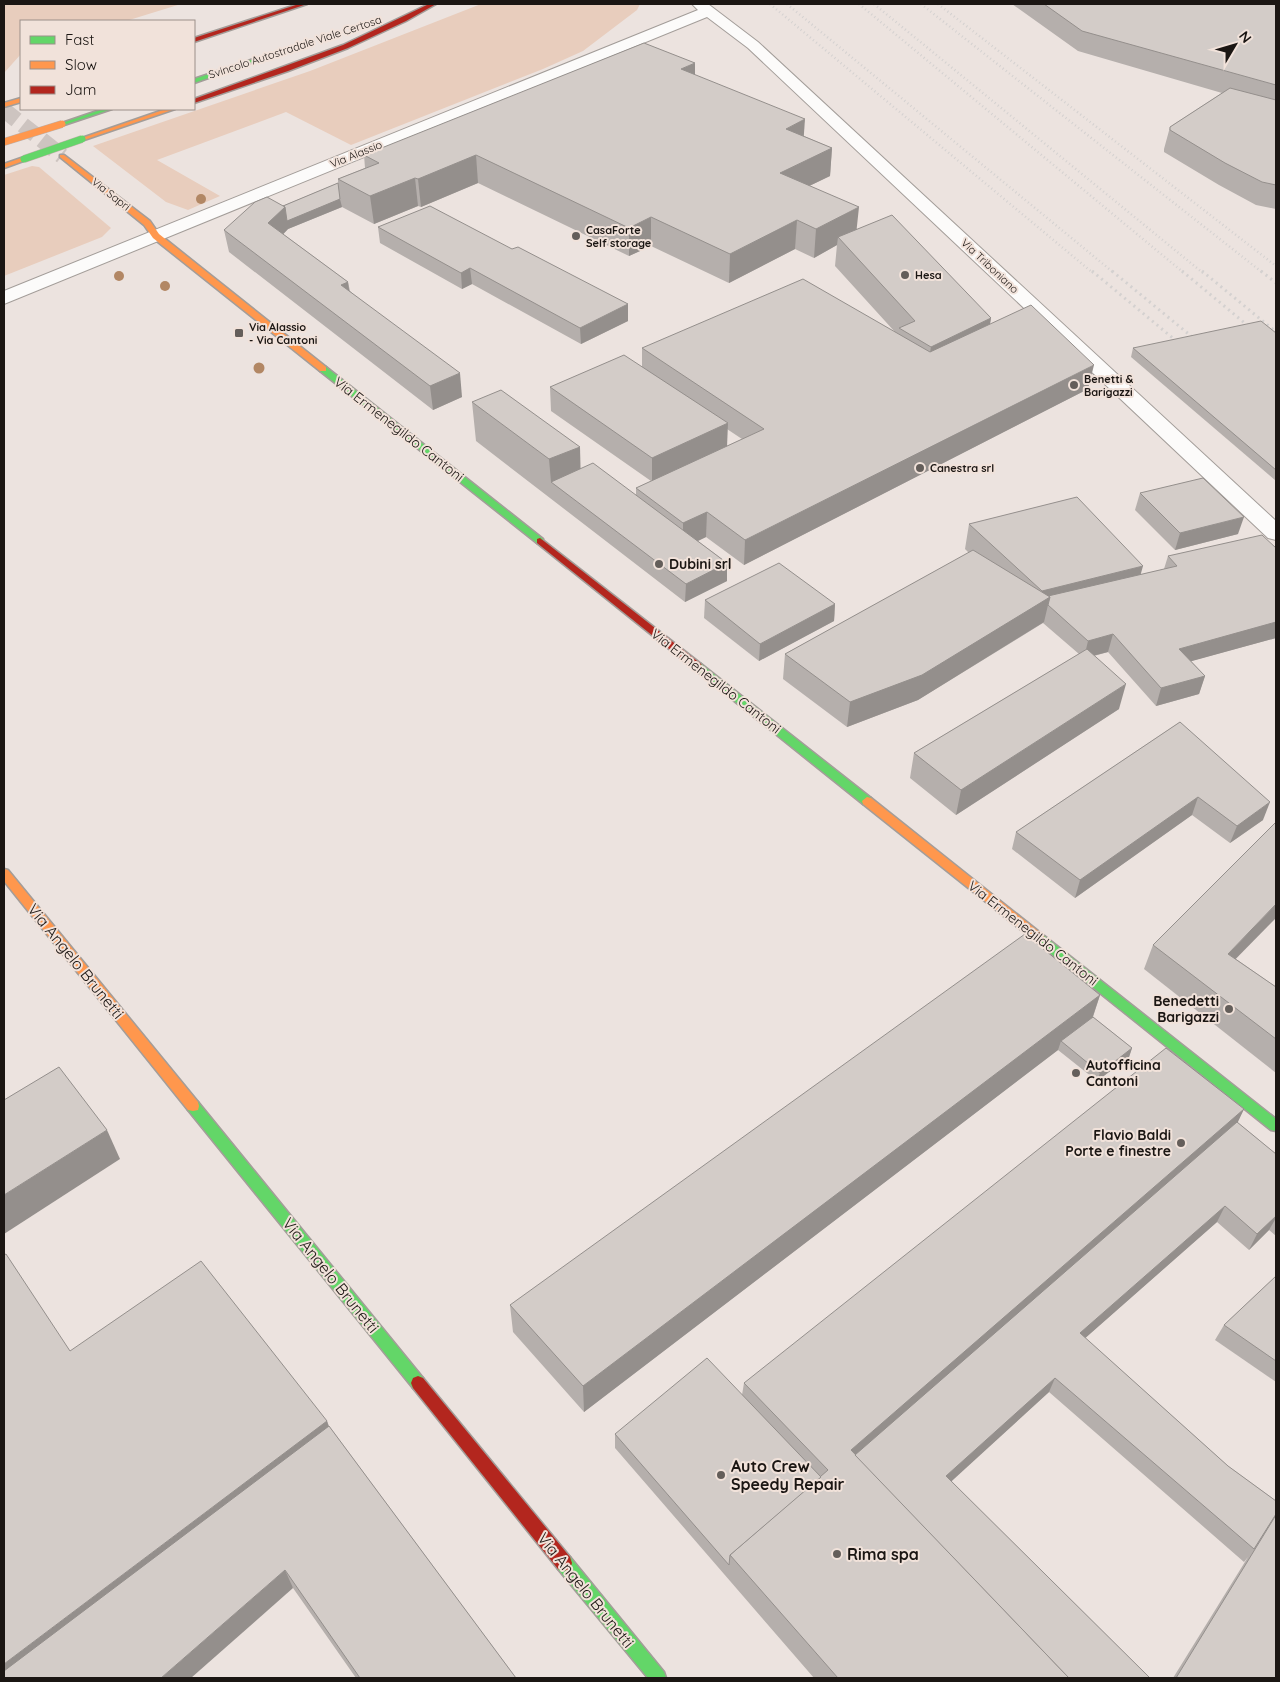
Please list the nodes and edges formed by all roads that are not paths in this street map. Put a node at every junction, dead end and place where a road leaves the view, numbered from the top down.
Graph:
1 (304, 4) edge
2 (424, 4) edge
3 (433, 4) edge
4 (704, 7) edge
5 (378, 19) dead end
6 (195, 40) edge
7 (268, 56) dead end
8 (195, 81) edge
9 (20, 100) edge
10 (195, 101) edge
11 (4, 105) edge
12 (106, 110) edge
13 (169, 110) edge
14 (4, 142) edge
15 (62, 156) tunnel mouth
16 (4, 166) edge
17 (156, 236) junction
18 (4, 298) edge
19 (1276, 533) edge
20 (4, 872) edge
21 (1276, 1126) edge
22 (658, 1678) edge

1 - 6 main road
2 - 5 main road, Svincolo Autostradale Viale Certosa
3 - 10 main road
4 - 17 street, Via Alassio
4 - 19 street, Via Triboniano
7 - 8 main road, Svincolo Autostradale Viale Certosa
9 - 11 main road
12 - 14 main road, bridge
13 - 16 main road, bridge
15 - 17 main road, Via Sapri
17 - 18 street, Via Alassio
17 - 21 main road, Via Ermenegildo Cantoni
20 - 22 main road, Via Angelo Brunetti

